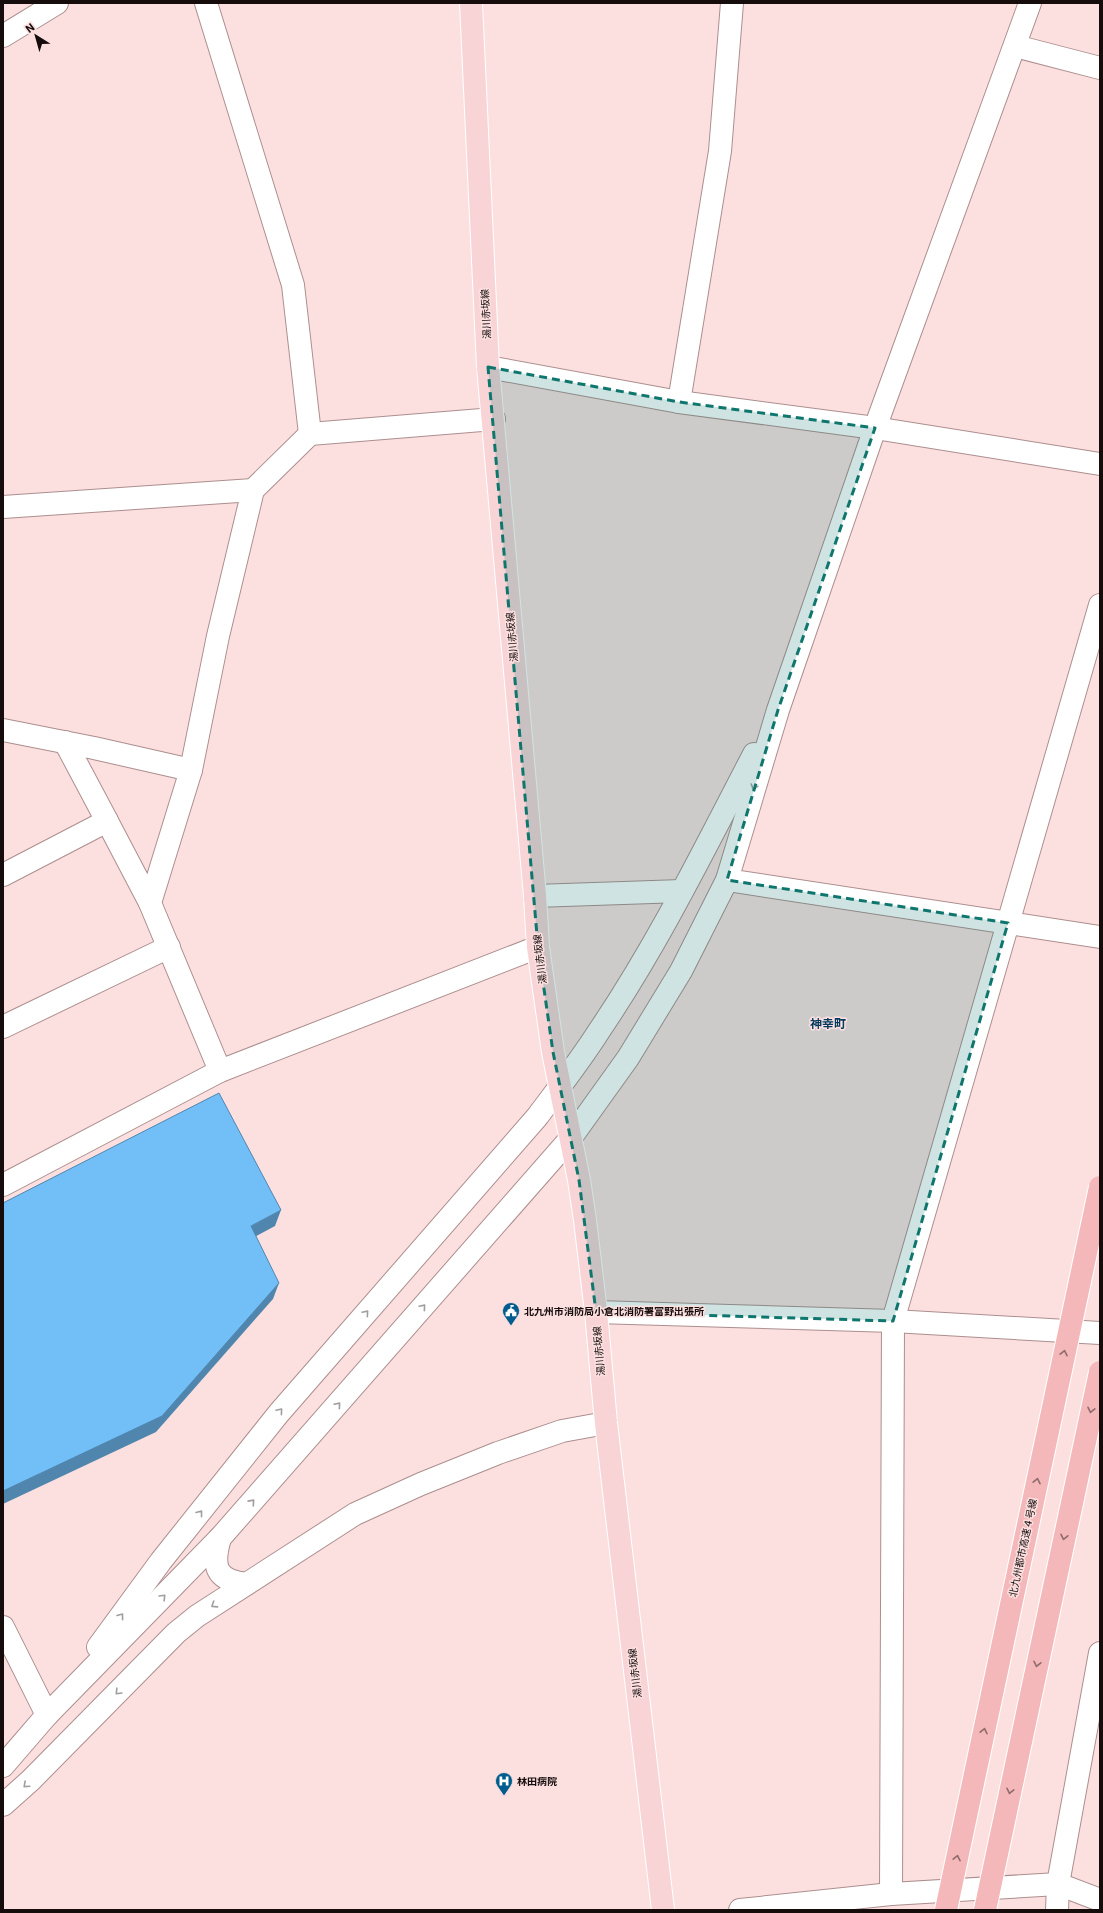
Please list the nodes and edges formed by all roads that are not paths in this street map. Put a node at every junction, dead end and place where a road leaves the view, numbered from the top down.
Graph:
1 (57, 3) edge
2 (206, 3) edge
3 (471, 3) edge
4 (732, 3) edge
5 (1030, 3) edge
6 (3, 36) edge
7 (1015, 46) junction
8 (1100, 68) edge
9 (488, 367) junction
10 (679, 402) junction
11 (494, 419) junction
12 (875, 428) junction
13 (310, 434) junction
14 (1100, 464) edge
15 (253, 490) junction
16 (3, 507) edge
17 (1100, 605) edge
18 (778, 710) junction
19 (3, 730) edge
20 (65, 742) junction
21 (191, 770) junction
22 (107, 821) junction
23 (3, 875) edge
24 (726, 880) junction
25 (682, 891) junction
26 (535, 896) junction
27 (150, 903) junction
28 (1008, 923) junction
29 (1100, 937) edge
30 (169, 947) junction
31 (538, 947) junction
32 (3, 1027) edge
33 (220, 1071) junction
34 (559, 1088) junction
35 (570, 1139) junction
36 (3, 1185) edge
37 (1100, 1187) edge
38 (596, 1312) junction
39 (893, 1321) junction
40 (1100, 1333) edge
41 (1100, 1372) edge
42 (606, 1424) junction
43 (220, 1538) junction
44 (246, 1584) junction
45 (3, 1627) edge
46 (1100, 1653) edge
47 (47, 1715) junction
48 (3, 1766) edge
49 (3, 1805) edge
50 (1058, 1884) junction
51 (890, 1894) junction
52 (1100, 1900) edge
53 (663, 1910) edge
54 (740, 1910) edge
55 (946, 1910) edge
56 (985, 1910) edge
57 (1057, 1910) edge

1 - 6 street
2 - 13 street
3 - 9 main road, 湯川赤坂線
4 - 10 street
5 - 7 street
7 - 8 street
7 - 12 street
9 - 10 street
9 - 11 main road, 湯川赤坂線
10 - 12 street
11 - 13 street
11 - 26 main road, 湯川赤坂線
12 - 14 street
12 - 18 street
13 - 15 street
15 - 16 street
15 - 21 street
17 - 28 street
18 -> 24 street
18 - 25 street
19 - 20 street
20 - 21 street
20 - 22 street
21 - 27 street
22 - 23 street
22 - 27 street
24 - 28 street
24 - 35 street
25 - 26 street
25 - 34 street
26 - 31 main road, 湯川赤坂線
27 - 30 street
28 - 29 street
28 - 39 street
30 - 32 street
30 - 33 street
31 - 33 street
31 - 34 main road, 湯川赤坂線
33 - 36 street
34 - 35 main road, 湯川赤坂線
47 -> 34 street
35 - 38 main road, 湯川赤坂線
43 -> 35 street
55 -> 37 highway, 北九州都市高速４号線, bridge
38 - 39 street
38 - 42 main road, 湯川赤坂線
39 - 40 street
39 - 51 street
41 -> 56 highway, bridge
42 - 44 street
42 - 53 main road, 湯川赤坂線
43 - 44 street
47 -> 43 street
44 -> 49 street
45 - 47 street
46 - 50 street
47 - 48 street
50 - 51 street
50 - 52 street
50 - 57 street
51 - 54 street

